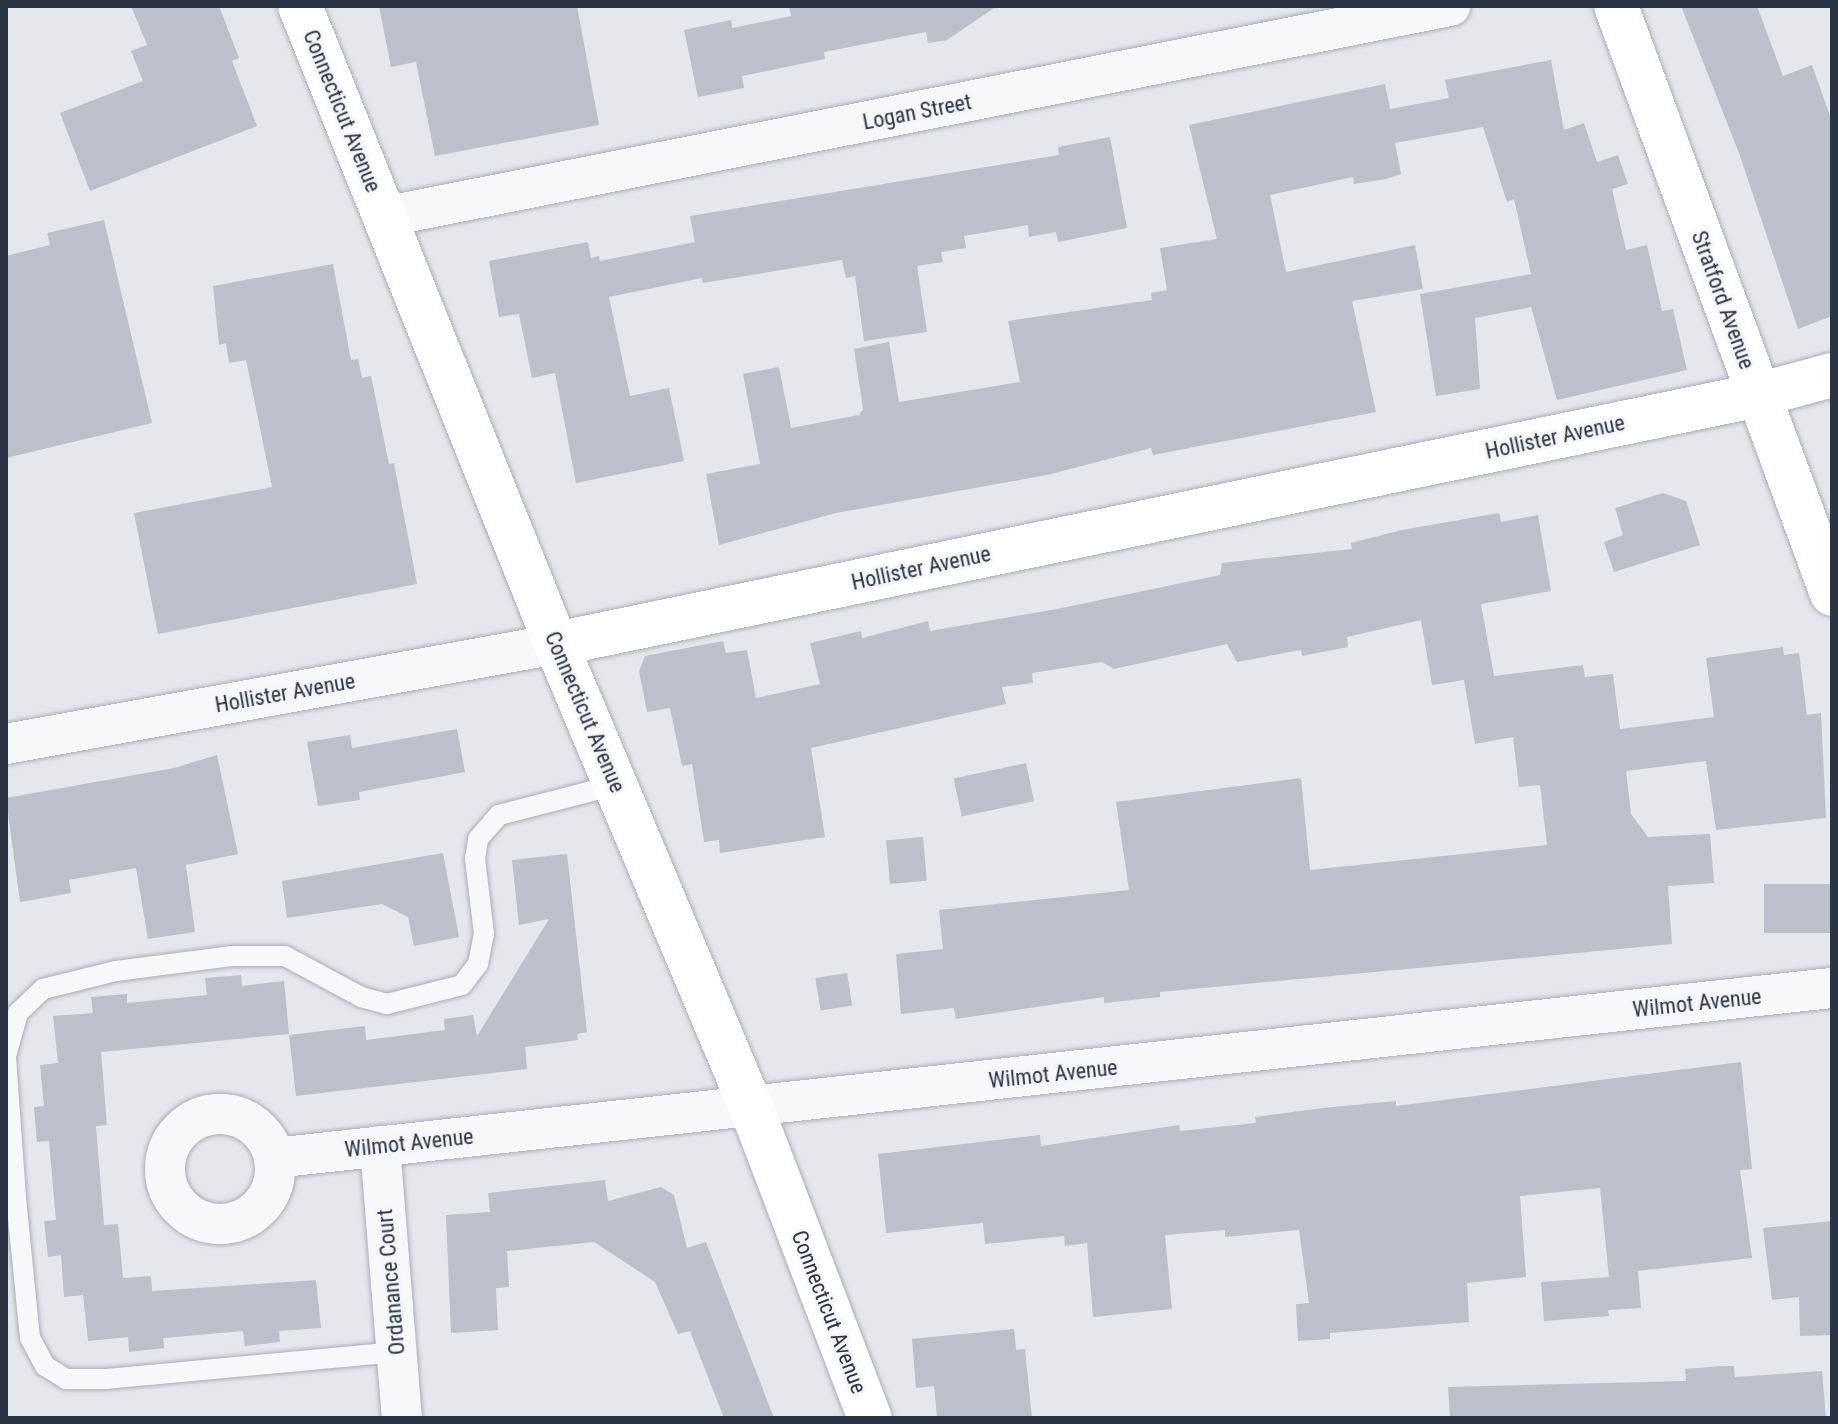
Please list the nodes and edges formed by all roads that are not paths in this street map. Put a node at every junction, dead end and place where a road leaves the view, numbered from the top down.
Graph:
1 (300, 6) edge
2 (1450, 6) edge
3 (1616, 6) edge
4 (383, 217) junction
5 (1832, 375) edge
6 (1758, 395) junction
7 (1832, 594) edge
8 (556, 644) junction
9 (6, 744) edge
10 (615, 785) junction
11 (1832, 988) edge
12 (751, 1107) junction
13 (380, 1146) junction
14 (274, 1158) dead end
15 (397, 1352) junction
16 (402, 1418) edge
17 (870, 1418) edge

1 - 4 main road, Connecticut Avenue
2 - 4 street, Logan Street
3 - 6 main road, Stratford Avenue
4 - 8 main road, Connecticut Avenue
5 - 6 main road, Hollister Avenue
6 - 7 main road, Stratford Avenue
6 - 8 main road, Hollister Avenue
8 - 9 street, Hollister Avenue
8 - 10 main road, Connecticut Avenue
10 - 12 main road, Connecticut Avenue
10 - 15 lane
11 - 12 street, Wilmot Avenue
12 - 13 street, Wilmot Avenue
12 - 17 main road, Connecticut Avenue
13 - 14 street, Wilmot Avenue
13 - 15 street, Ordanance Court
15 - 16 street, Ordanance Court

